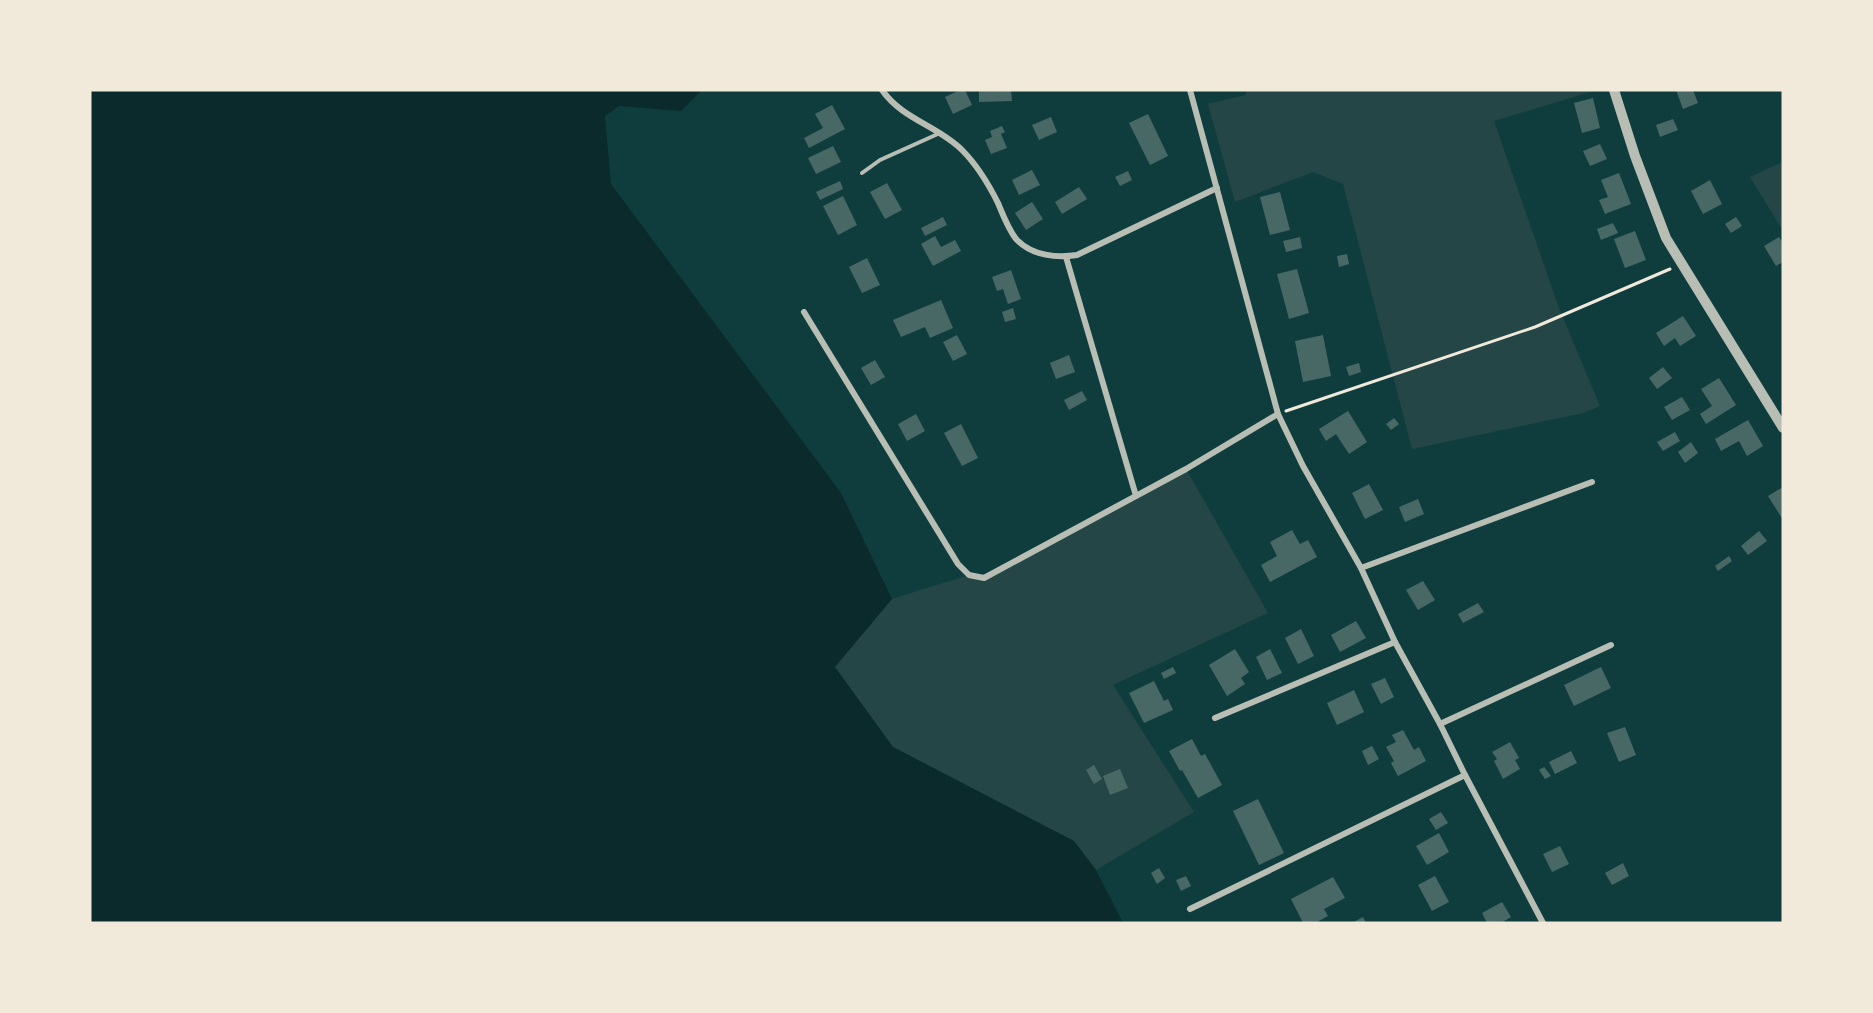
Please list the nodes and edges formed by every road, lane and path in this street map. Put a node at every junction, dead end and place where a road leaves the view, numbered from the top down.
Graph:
1 (882, 90) edge
2 (1190, 90) edge
3 (1614, 90) edge
4 (940, 133) junction
5 (862, 173) dead end
6 (1217, 188) junction
7 (1066, 257) junction
8 (1682, 264) junction
9 (804, 312) dead end
10 (1278, 414) junction
11 (1783, 428) edge
12 (1592, 482) dead end
13 (1136, 496) junction
14 (1361, 568) junction
15 (1395, 642) junction
16 (1611, 645) dead end
17 (1215, 718) dead end
18 (1440, 724) junction
19 (1465, 775) junction
20 (1190, 909) dead end
21 (1543, 923) edge

1 - 4 street
2 - 6 street
3 - 8 street
4 - 5 lane
4 - 7 street
6 - 7 street
6 - 10 street
7 - 13 street
8 - 10 path
8 - 11 street
9 - 13 street
10 - 13 street
10 - 14 street
12 - 14 street
14 - 15 street
15 - 17 street
15 - 18 street
16 - 18 street
18 - 19 street
19 - 20 street
19 - 21 street

